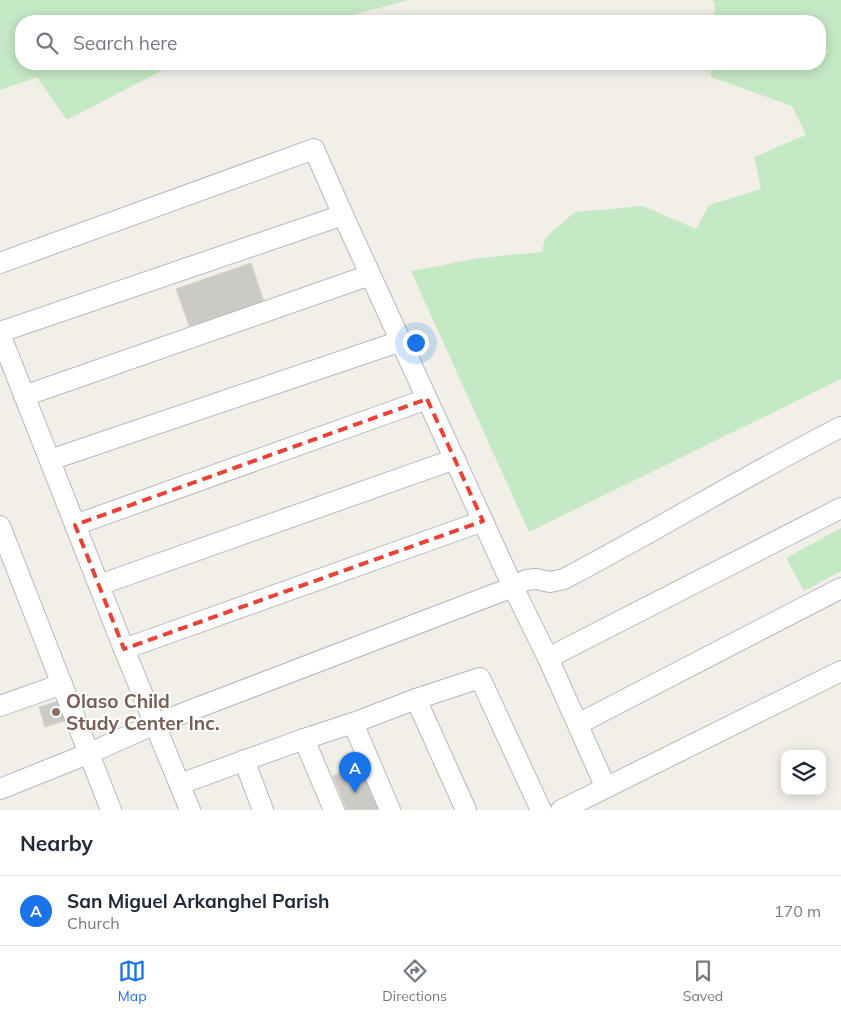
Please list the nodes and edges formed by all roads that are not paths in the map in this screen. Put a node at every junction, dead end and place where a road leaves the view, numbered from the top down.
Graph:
1 (343, 215) junction
2 (0, 263) edge
3 (370, 275) junction
4 (0, 333) edge
5 (401, 341) junction
6 (24, 396) junction
7 (427, 399) junction
8 (841, 428) edge
9 (455, 459) junction
10 (50, 460) junction
11 (841, 508) edge
12 (483, 521) junction
13 (75, 524) junction
14 (0, 526) edge
15 (99, 585) junction
16 (513, 587) junction
17 (841, 588) edge
18 (124, 649) junction
19 (548, 658) junction
20 (841, 671) edge
21 (62, 684) junction
22 (416, 699) junction
23 (0, 706) edge
24 (353, 723) junction
25 (155, 724) junction
26 (578, 724) junction
27 (304, 739) junction
28 (90, 752) junction
29 (244, 760) junction
30 (180, 784) junction
31 (606, 788) junction
32 (0, 789) edge
33 (112, 810) edge
34 (190, 810) edge
35 (263, 810) edge
36 (334, 810) edge
37 (390, 810) edge
38 (466, 810) edge
39 (541, 810) edge
40 (562, 810) edge

1 - 2 street
1 - 3 street
1 - 4 street
3 - 5 street
3 - 6 street
4 - 6 street
5 - 7 street
5 - 10 street
6 - 10 street
7 - 9 street
7 - 13 street
8 - 16 street
9 - 12 street
9 - 15 street
10 - 13 street
11 - 19 street
12 - 16 street
12 - 18 street
13 - 15 street
14 - 21 street
15 - 18 street
16 - 19 street
16 - 25 street
17 - 26 street
18 - 25 street
19 - 26 street
20 - 31 street
21 - 23 street
21 - 28 street
22 - 24 street
22 - 38 street
22 - 39 street
24 - 27 street
24 - 37 street
25 - 28 street
25 - 30 street
26 - 31 street
27 - 29 street
27 - 36 street
28 - 32 street
28 - 33 street
29 - 30 street
29 - 35 street
30 - 34 street
31 - 40 street

